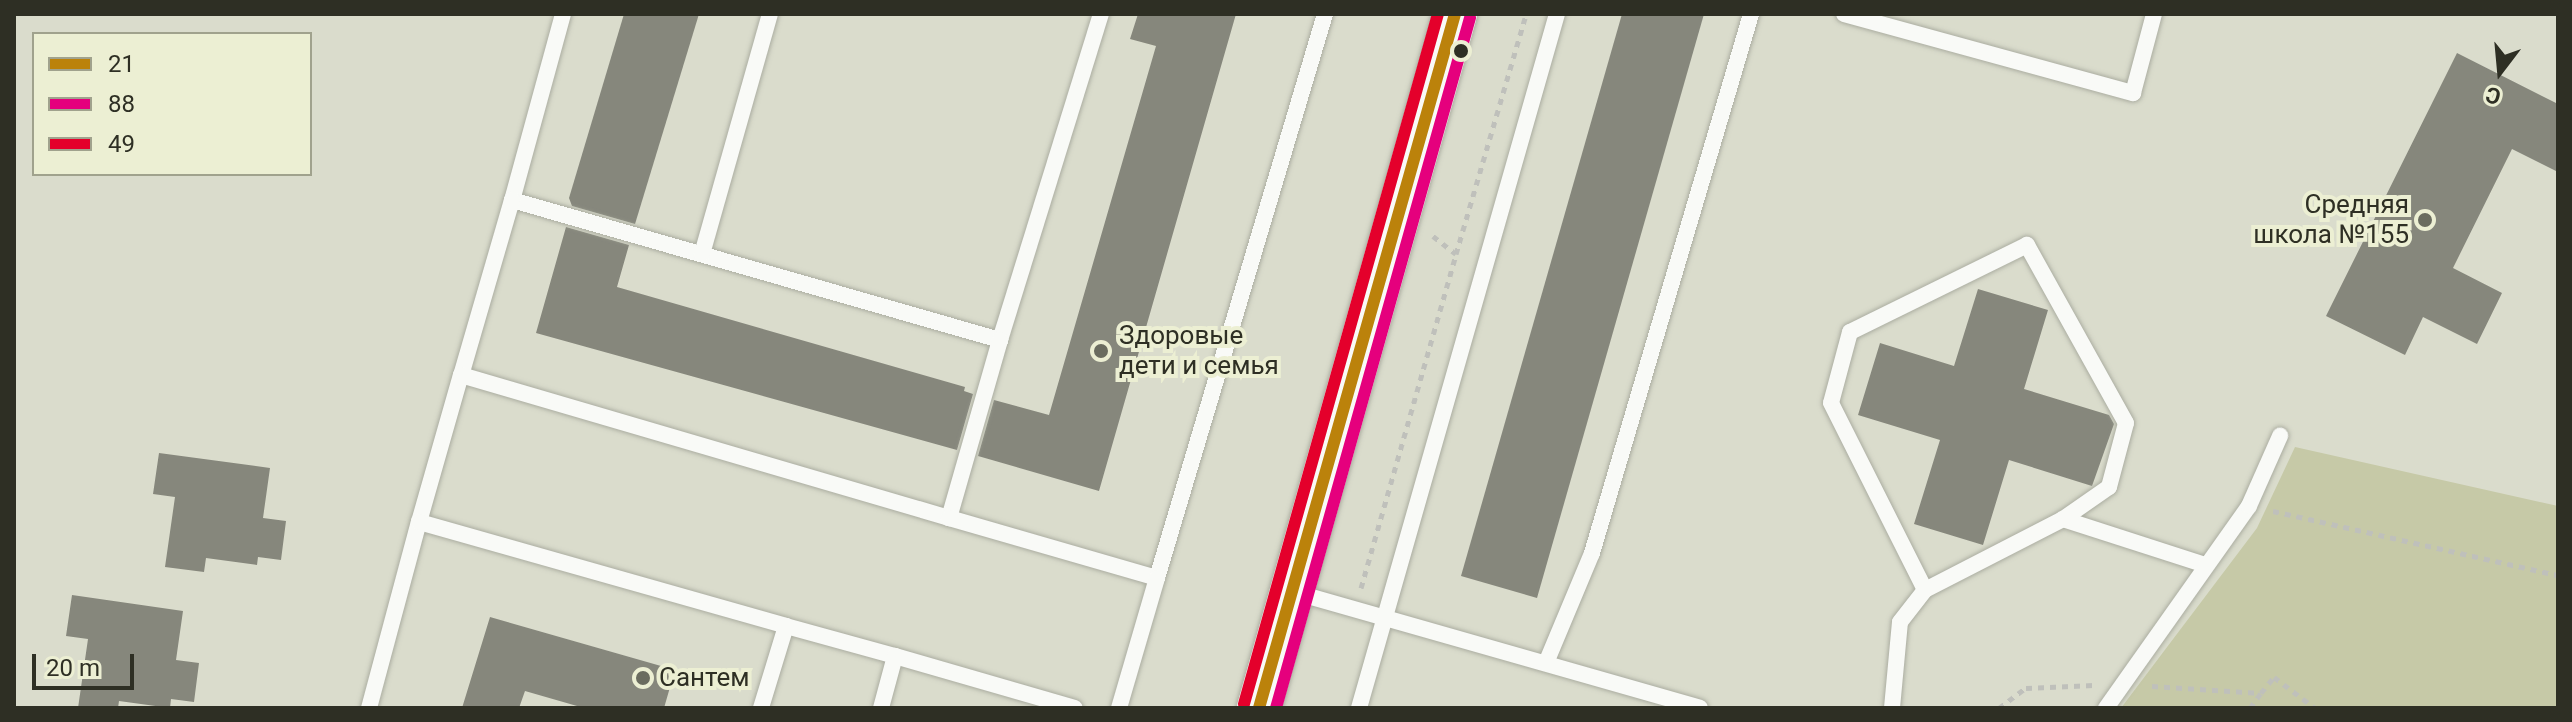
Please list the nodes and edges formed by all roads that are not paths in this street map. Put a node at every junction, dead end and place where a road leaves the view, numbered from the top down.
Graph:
1 (563, 14) edge
2 (770, 14) edge
3 (1101, 14) edge
4 (1325, 14) edge
5 (1455, 14) edge
6 (1557, 14) edge
7 (1751, 14) edge
8 (1844, 14) edge
9 (2154, 14) edge
10 (512, 200) junction
11 (702, 254) junction
12 (1000, 340) junction
13 (461, 375) junction
14 (2280, 436) dead end
15 (949, 518) junction
16 (2063, 519) junction
17 (419, 522) junction
18 (2205, 565) junction
19 (1157, 578) junction
20 (1925, 590) junction
21 (1293, 592) junction
22 (1384, 618) junction
23 (786, 626) junction
24 (895, 656) junction
25 (1546, 663) junction
26 (369, 708) edge
27 (761, 708) edge
28 (881, 708) edge
29 (1075, 708) edge
30 (1119, 708) edge
31 (1259, 708) edge
32 (1359, 708) edge
33 (1700, 708) edge
34 (1892, 708) edge
35 (2106, 708) edge

1 - 10 lane
2 - 11 lane
3 - 12 lane
4 - 19 lane
5 - 21 main road
6 - 22 lane
7 - 25 lane
8 - 9 lane
10 - 11 lane
10 - 13 lane
11 - 12 lane
12 - 15 lane
13 - 15 lane
13 - 17 lane
14 - 18 lane
15 - 19 lane
16 - 18 lane
16 - 20 lane
16 - 20 lane
17 - 23 lane
17 - 26 lane
18 - 35 lane
19 - 30 lane
20 - 34 lane
21 - 22 lane
21 - 31 main road
22 - 25 lane
22 - 32 lane
23 - 24 lane
23 - 27 lane
24 - 28 lane
24 - 29 lane
25 - 33 lane

